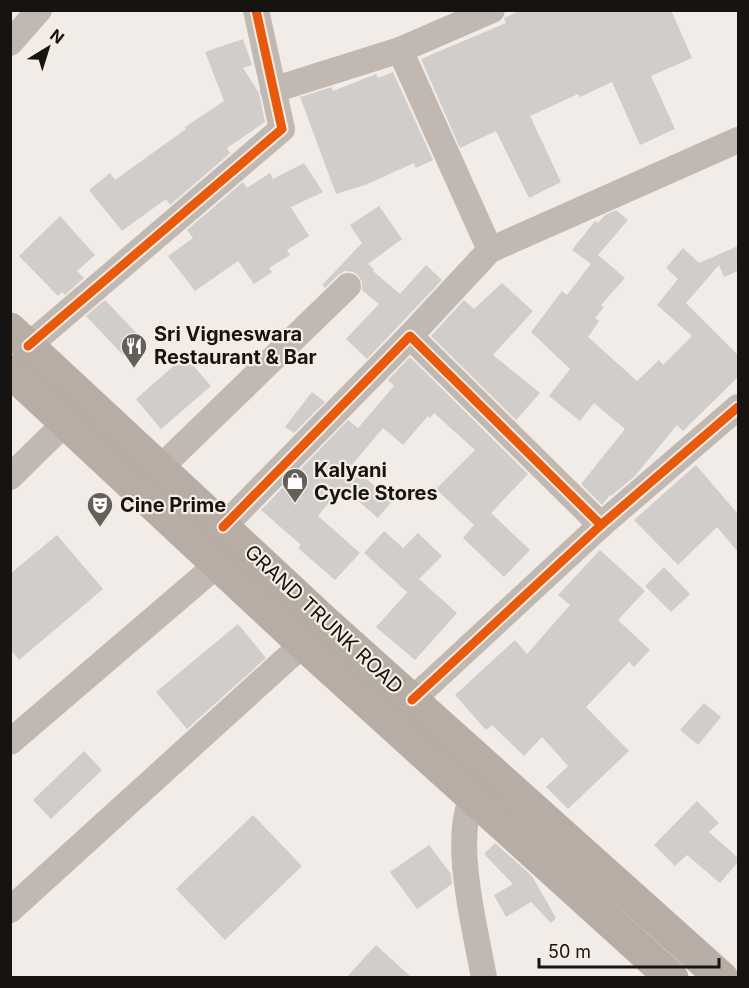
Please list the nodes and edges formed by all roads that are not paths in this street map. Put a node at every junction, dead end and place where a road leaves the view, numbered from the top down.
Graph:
1 (39, 10) edge
2 (256, 10) edge
3 (492, 10) edge
4 (10, 43) edge
5 (400, 50) junction
6 (273, 90) junction
7 (738, 140) edge
8 (490, 250) junction
9 (348, 286) dead end
10 (410, 336) junction
11 (16, 349) edge
12 (738, 407) edge
13 (66, 422) junction
14 (160, 468) junction
15 (10, 477) edge
16 (601, 525) junction
17 (223, 527) junction
18 (218, 564) junction
19 (303, 644) junction
20 (412, 700) junction
21 (10, 742) edge
22 (482, 783) junction
23 (10, 910) edge
24 (484, 978) edge
25 (672, 978) edge
26 (722, 978) edge

1 - 4 street
2 - 6 street
3 - 5 street
5 - 6 street
5 - 8 street
6 - 11 street
7 - 8 street
8 - 10 street
9 - 14 street
10 - 16 street
10 - 17 street
11 - 13 main road, GRAND TRUNK ROAD
11 - 14 main road, GRAND TRUNK ROAD
12 - 16 street
13 - 15 street
13 - 18 main road, GRAND TRUNK ROAD
14 - 17 main road, GRAND TRUNK ROAD
16 - 20 street
17 - 20 main road, GRAND TRUNK ROAD
18 - 19 main road, GRAND TRUNK ROAD
18 - 21 street
19 - 22 main road, GRAND TRUNK ROAD
19 - 23 street
20 - 22 main road, GRAND TRUNK ROAD
22 - 24 street
22 - 25 main road, GRAND TRUNK ROAD
22 - 26 main road, GRAND TRUNK ROAD

